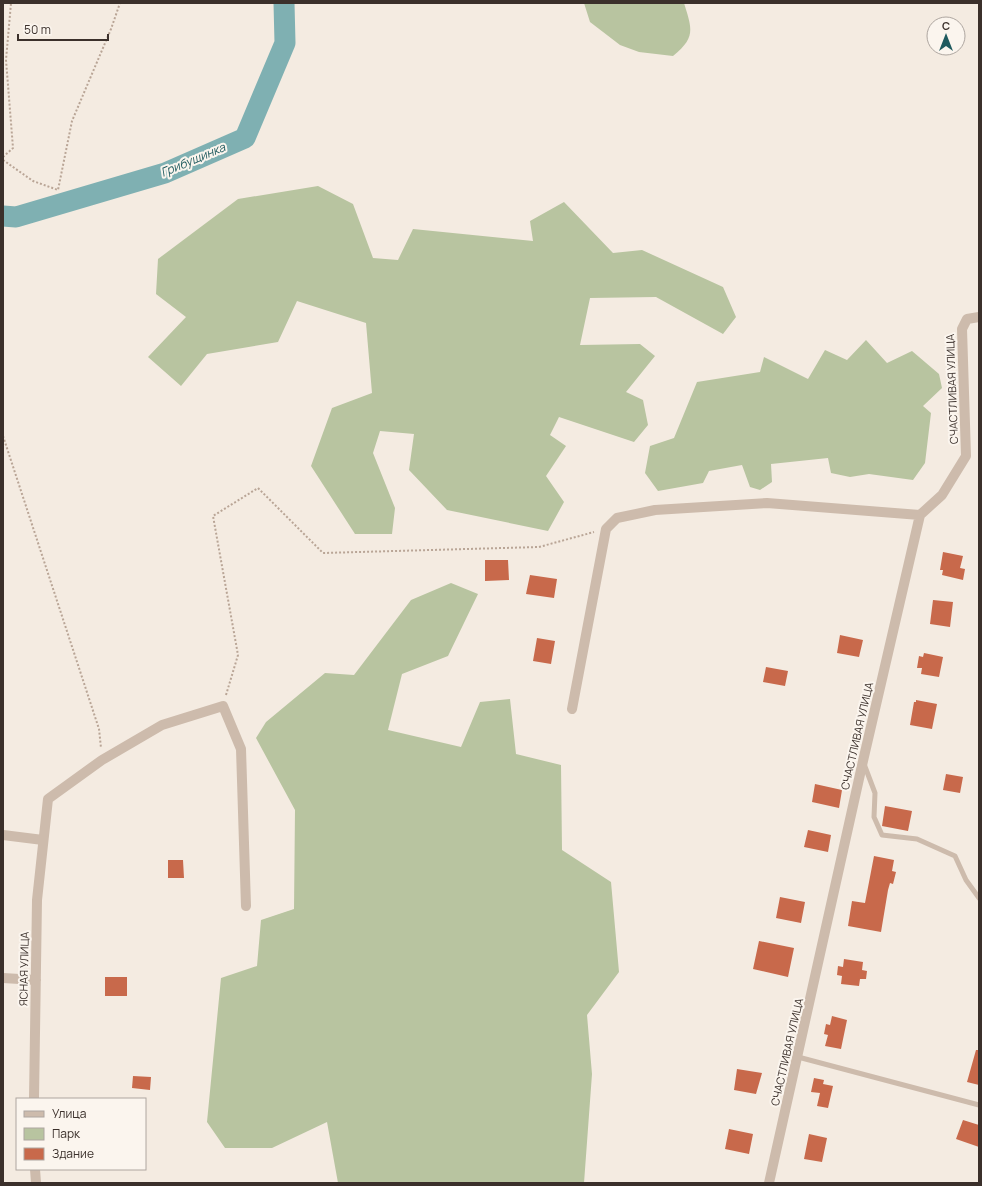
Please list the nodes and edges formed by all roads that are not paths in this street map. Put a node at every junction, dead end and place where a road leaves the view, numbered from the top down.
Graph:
1 (979, 317) edge
2 (920, 515) junction
3 (572, 709) dead end
4 (863, 760) junction
5 (3, 835) edge
6 (43, 840) junction
7 (979, 898) edge
8 (246, 906) dead end
9 (3, 978) edge
10 (36, 980) junction
11 (798, 1057) junction
12 (34, 1098) edge
13 (979, 1104) edge
14 (35, 1170) edge
15 (36, 1183) edge
16 (770, 1183) edge

1 - 2 street, СЧАСТЛИВАЯ УЛИЦА
2 - 3 street
2 - 4 street, СЧАСТЛИВАЯ УЛИЦА
4 - 7 lane
4 - 11 street, СЧАСТЛИВАЯ УЛИЦА
5 - 6 street
6 - 8 street, ЯСНАЯ УЛИЦА
6 - 10 street, ЯСНАЯ УЛИЦА
9 - 10 street
10 - 12 street, ЯСНАЯ УЛИЦА
11 - 13 lane
11 - 16 street, СЧАСТЛИВАЯ УЛИЦА
14 - 15 street

